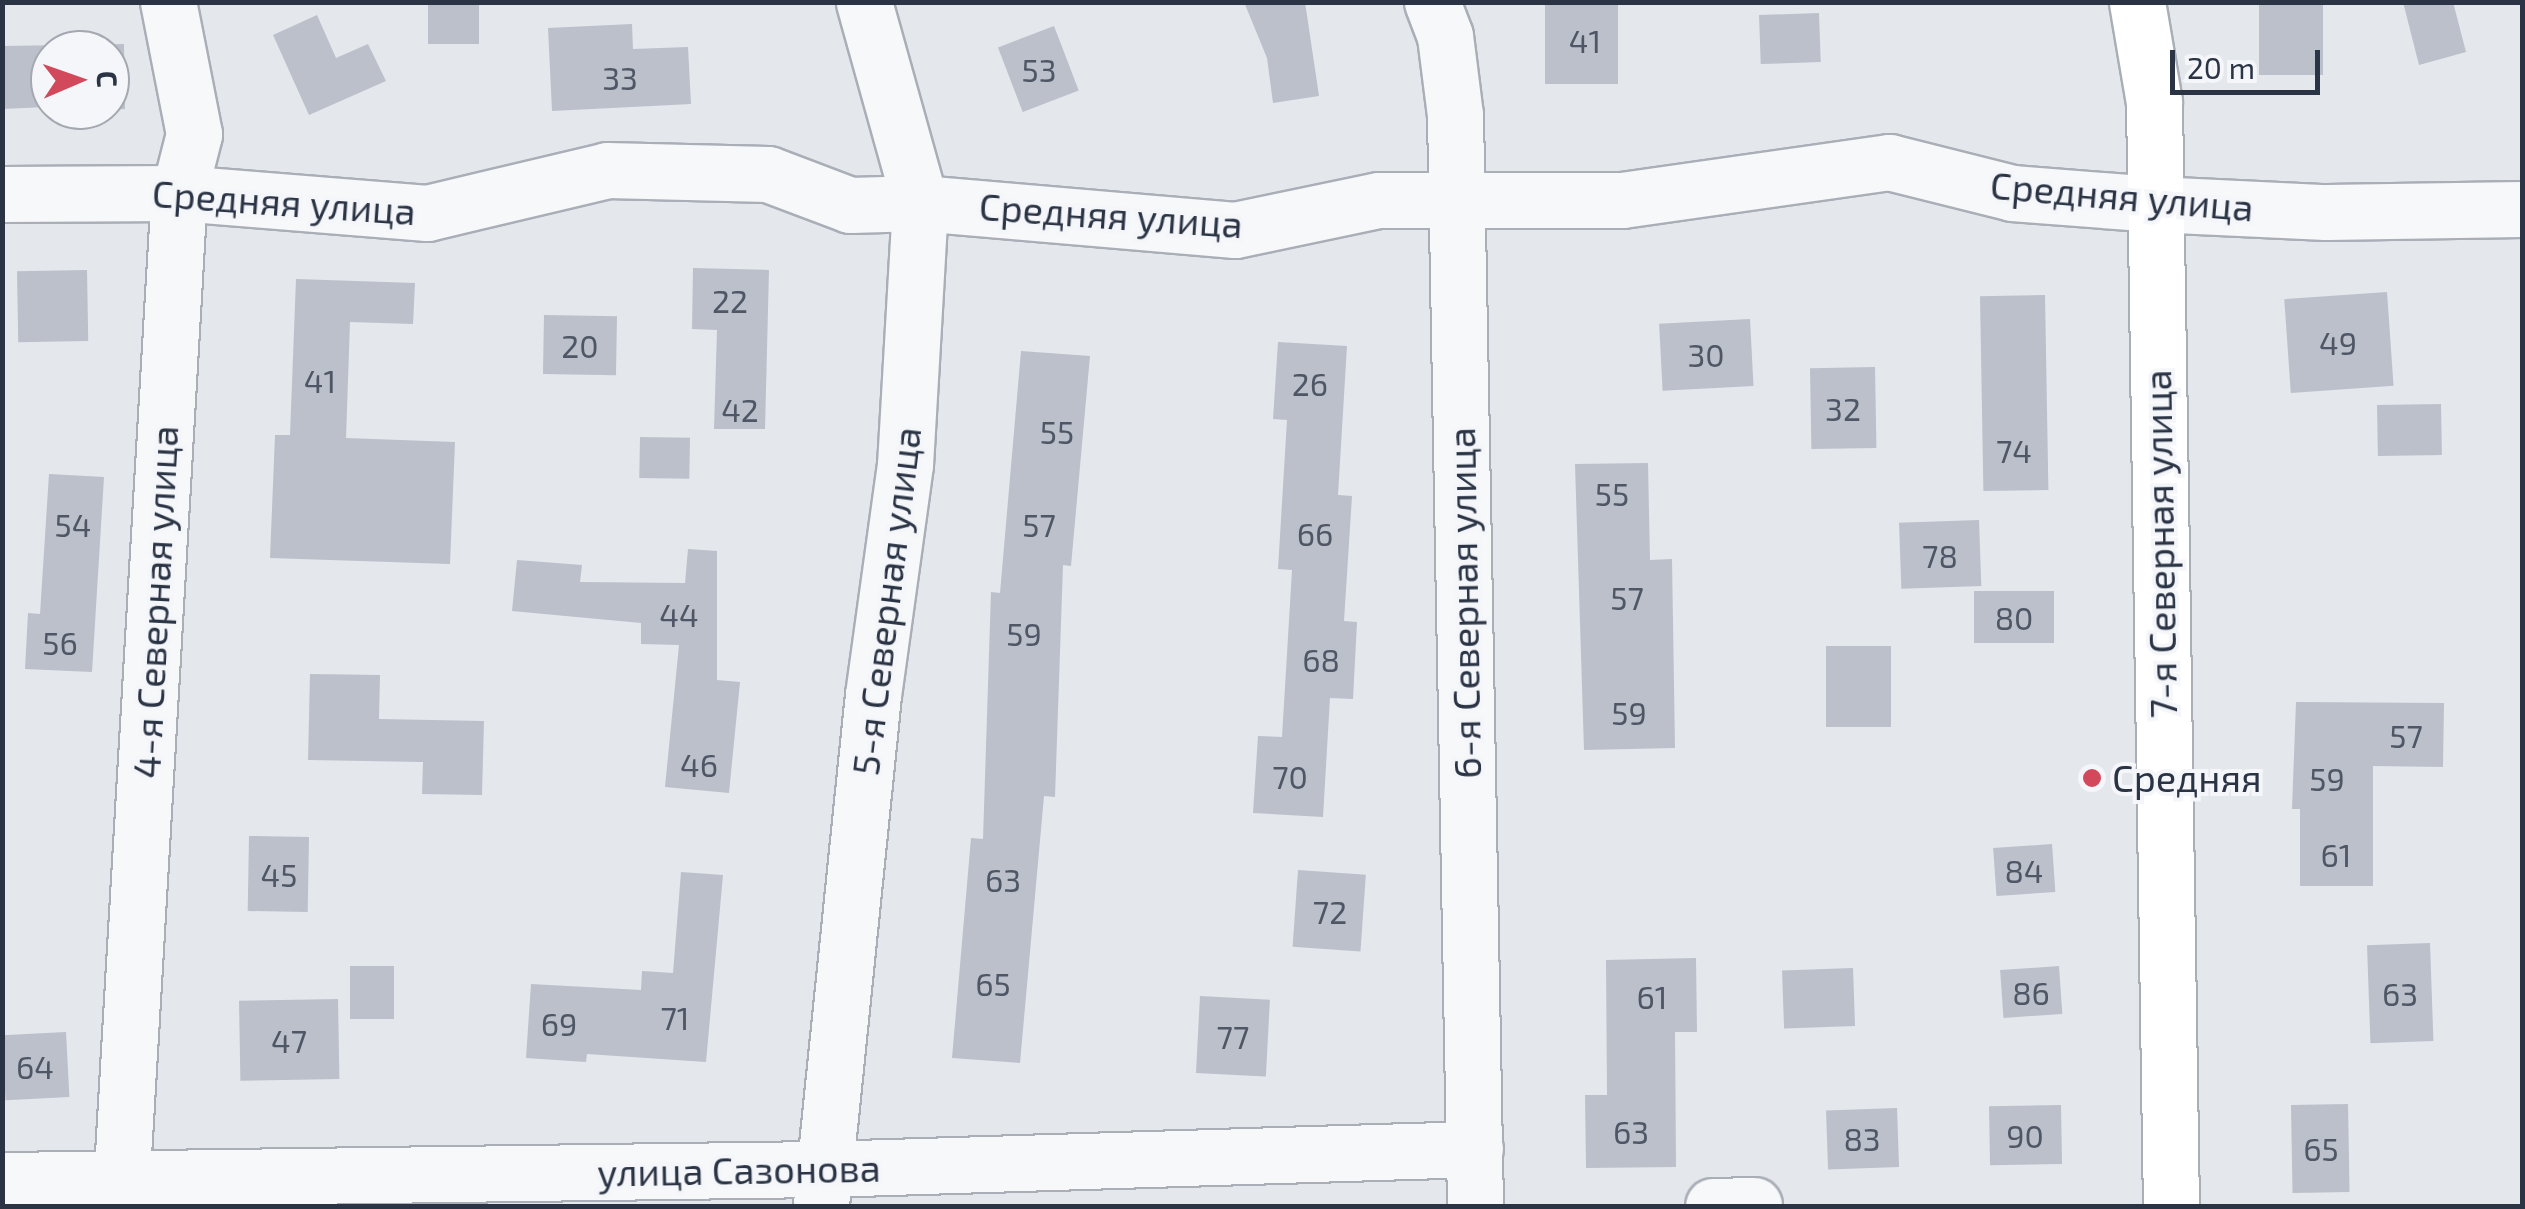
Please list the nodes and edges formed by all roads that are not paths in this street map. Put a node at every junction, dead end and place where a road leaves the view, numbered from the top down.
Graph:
1 (168, 2) edge
2 (864, 2) edge
3 (1432, 2) edge
4 (2137, 2) edge
5 (179, 192) junction
6 (2, 194) edge
7 (1457, 202) junction
8 (920, 203) junction
9 (2154, 204) junction
10 (2522, 208) edge
11 (1475, 1149) junction
12 (2, 1180) edge
13 (823, 1188) edge
14 (120, 1195) edge
15 (1754, 1205) edge
16 (1475, 1206) edge
17 (1713, 1206) edge
18 (2171, 1206) edge

1 - 5 street, 4-я Северная улица
2 - 8 street, 5-я Северная улица
3 - 7 street, 6-я Северная улица
4 - 9 main road, 7-я Северная улица
5 - 6 street, Средняя улица
5 - 8 street, Средняя улица
5 - 14 street, 4-я Северная улица
7 - 8 street, Средняя улица
7 - 9 street, Средняя улица
7 - 11 street, 6-я Северная улица
8 - 13 street, 5-я Северная улица
9 - 10 street, Средняя улица
9 - 18 main road, 7-я Северная улица
11 - 13 street, улица Сазонова
11 - 16 street, 6-я Северная улица
12 - 14 street, улица Сазонова
13 - 14 street, улица Сазонова
15 - 17 street

